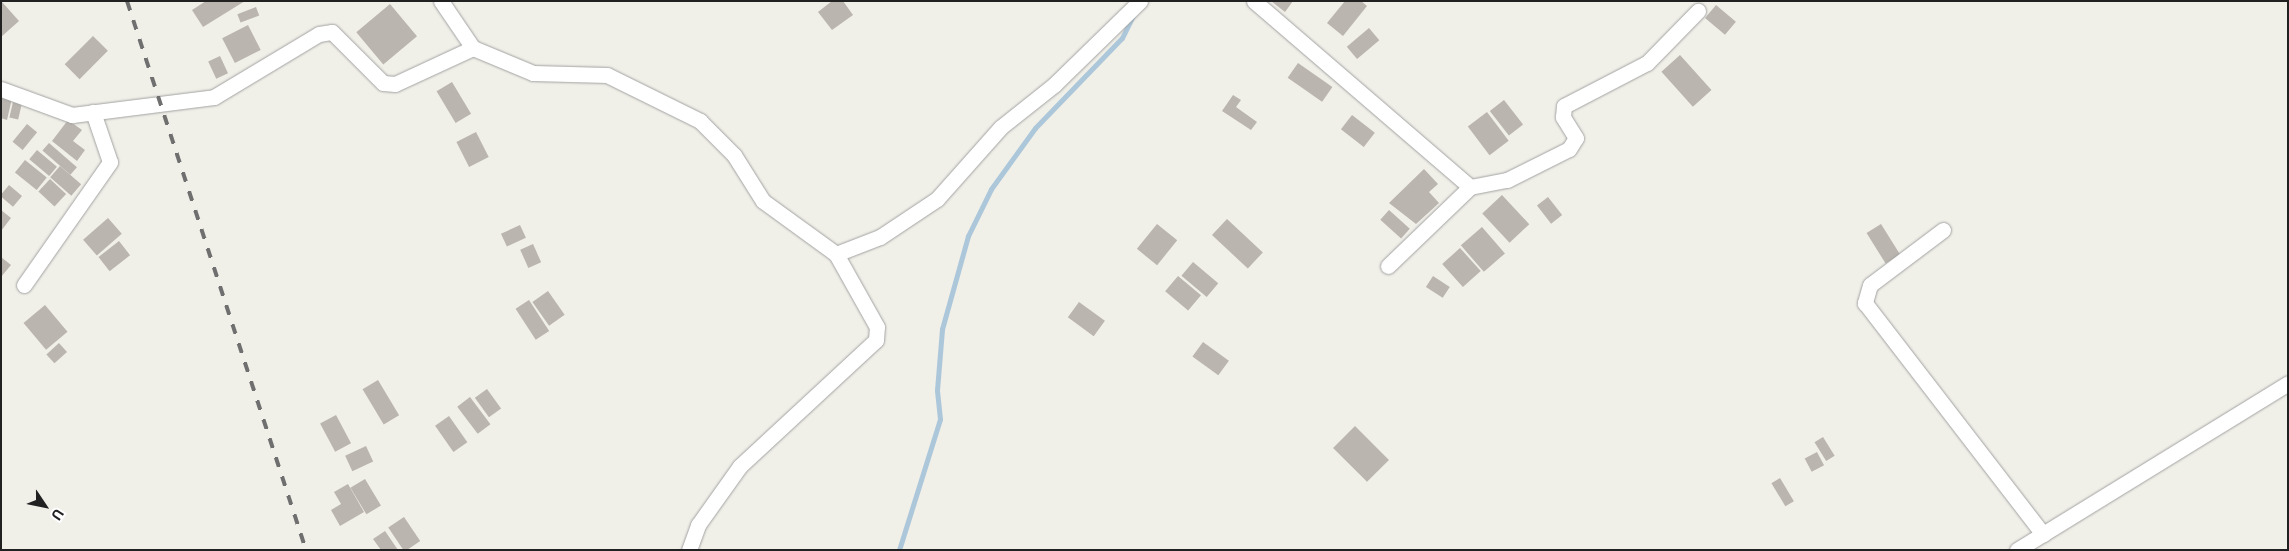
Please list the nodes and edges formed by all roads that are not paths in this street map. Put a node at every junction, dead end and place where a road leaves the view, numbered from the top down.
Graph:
1 (441, 1) edge
2 (1140, 1) edge
3 (1254, 1) edge
4 (1698, 11) dead end
5 (473, 48) junction
6 (1, 89) edge
7 (93, 112) junction
8 (1470, 187) junction
9 (1943, 230) dead end
10 (836, 254) junction
11 (1388, 266) dead end
12 (24, 285) dead end
13 (2288, 383) edge
14 (2043, 534) junction
15 (689, 550) edge
16 (2017, 550) edge

1 - 5 street
2 - 10 street
3 - 8 street
4 - 8 street
5 - 7 street
5 - 10 street
6 - 7 street
7 - 12 street
8 - 11 street
9 - 14 street
10 - 15 street
13 - 14 street
14 - 16 street

